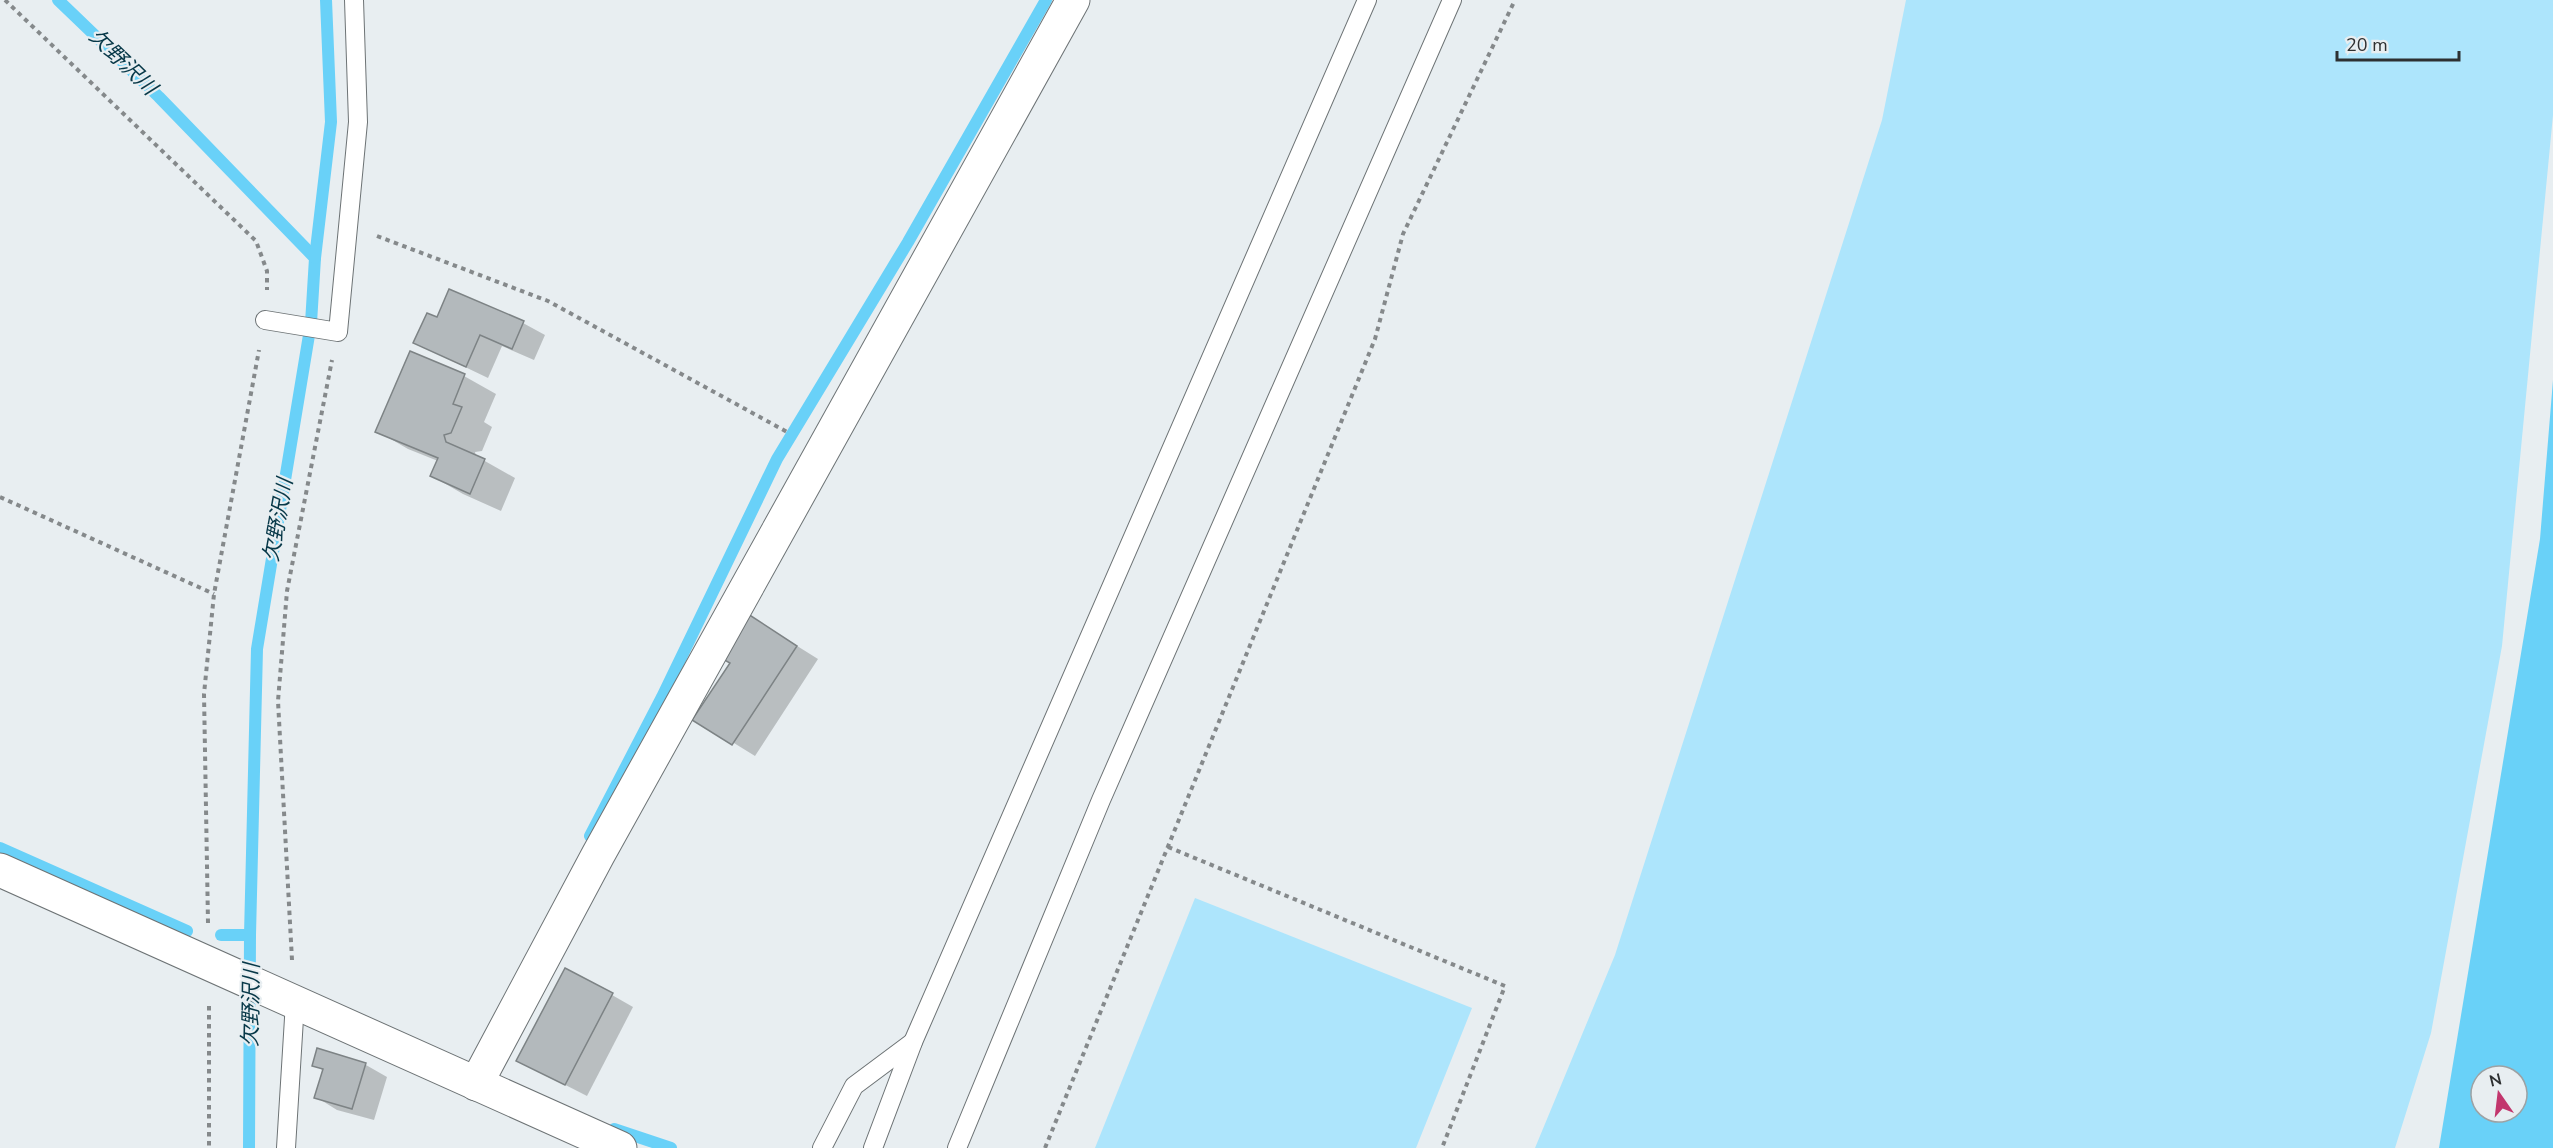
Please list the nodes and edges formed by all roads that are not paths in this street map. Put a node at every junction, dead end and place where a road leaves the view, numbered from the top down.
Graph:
1 (354, 0) edge
2 (1072, 0) edge
3 (1367, 0) edge
4 (1452, 0) edge
5 (265, 320) road end
6 (0, 870) edge
7 (284, 998) junction
8 (913, 1042) junction
9 (476, 1084) junction
10 (286, 1148) edge
11 (620, 1148) edge
12 (822, 1148) edge
13 (873, 1148) edge
14 (957, 1148) edge

1 - 5 lane
2 - 9 street
3 - 8 lane
4 - 14 lane
6 - 7 street
7 - 9 street
7 - 10 lane
8 - 12 lane
8 - 13 lane
9 - 11 street

